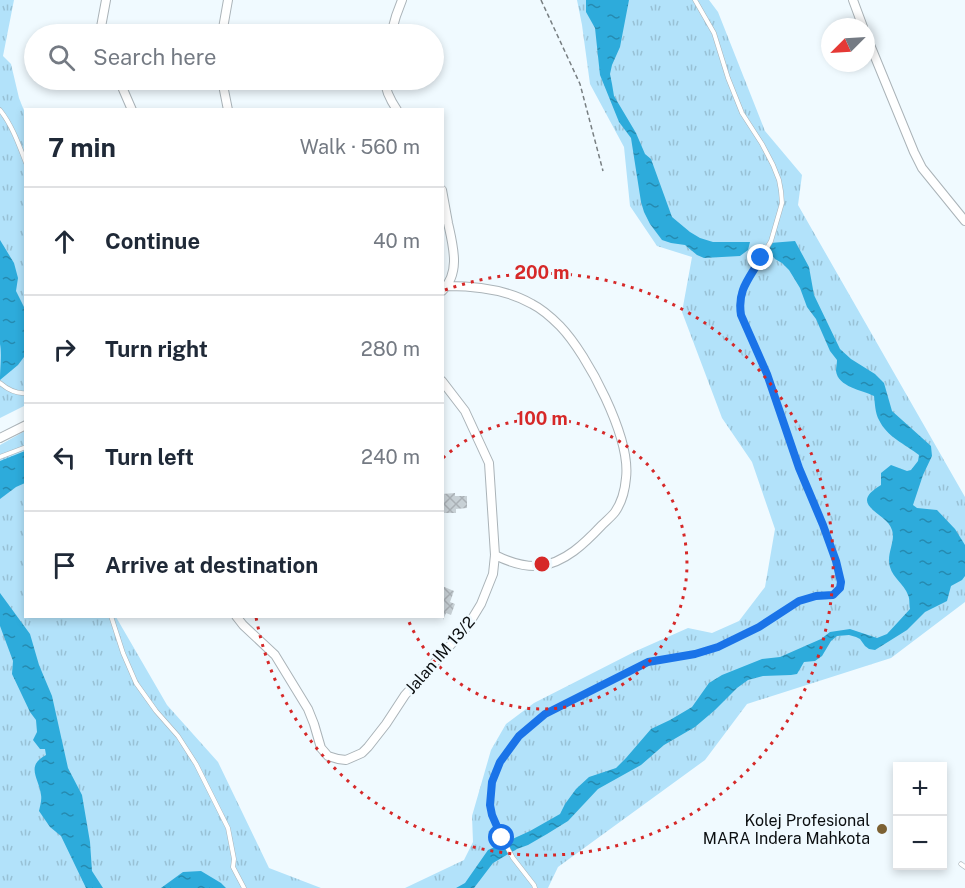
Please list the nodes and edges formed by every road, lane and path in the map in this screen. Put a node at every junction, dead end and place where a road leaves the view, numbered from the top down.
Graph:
1 (106, 0) edge
2 (228, 0) edge
3 (402, 0) edge
4 (541, 0) edge
5 (695, 0) edge
6 (853, 0) edge
7 (860, 18) edge
8 (102, 24) edge
9 (224, 24) edge
10 (394, 24) edge
11 (875, 57) edge
12 (123, 90) edge
13 (224, 90) edge
14 (387, 90) edge
15 (131, 108) edge
16 (228, 108) edge
17 (396, 108) edge
18 (0, 110) edge
19 (24, 158) edge
20 (603, 171) dead end
21 (444, 200) edge
22 (965, 221) edge
23 (445, 289) edge
24 (1, 384) edge
25 (444, 384) edge
26 (24, 393) edge
27 (24, 425) edge
28 (0, 438) edge
29 (24, 448) edge
30 (0, 457) edge
31 (495, 555) junction
32 (112, 618) edge
33 (238, 618) edge
34 (244, 888) edge
35 (535, 888) edge

1 - 8 street
2 - 9 street
3 - 10 street
4 - 20 path
5 - 35 lane
6 - 7 street
11 - 22 street
12 - 15 street
13 - 16 street
14 - 17 street
18 - 19 lane
21 - 23 street
23 - 31 street
24 - 26 lane
25 - 31 street, Jalan IM 13/2
27 - 28 street
29 - 30 lane
31 - 33 street, Jalan IM 13/2
32 - 34 lane

